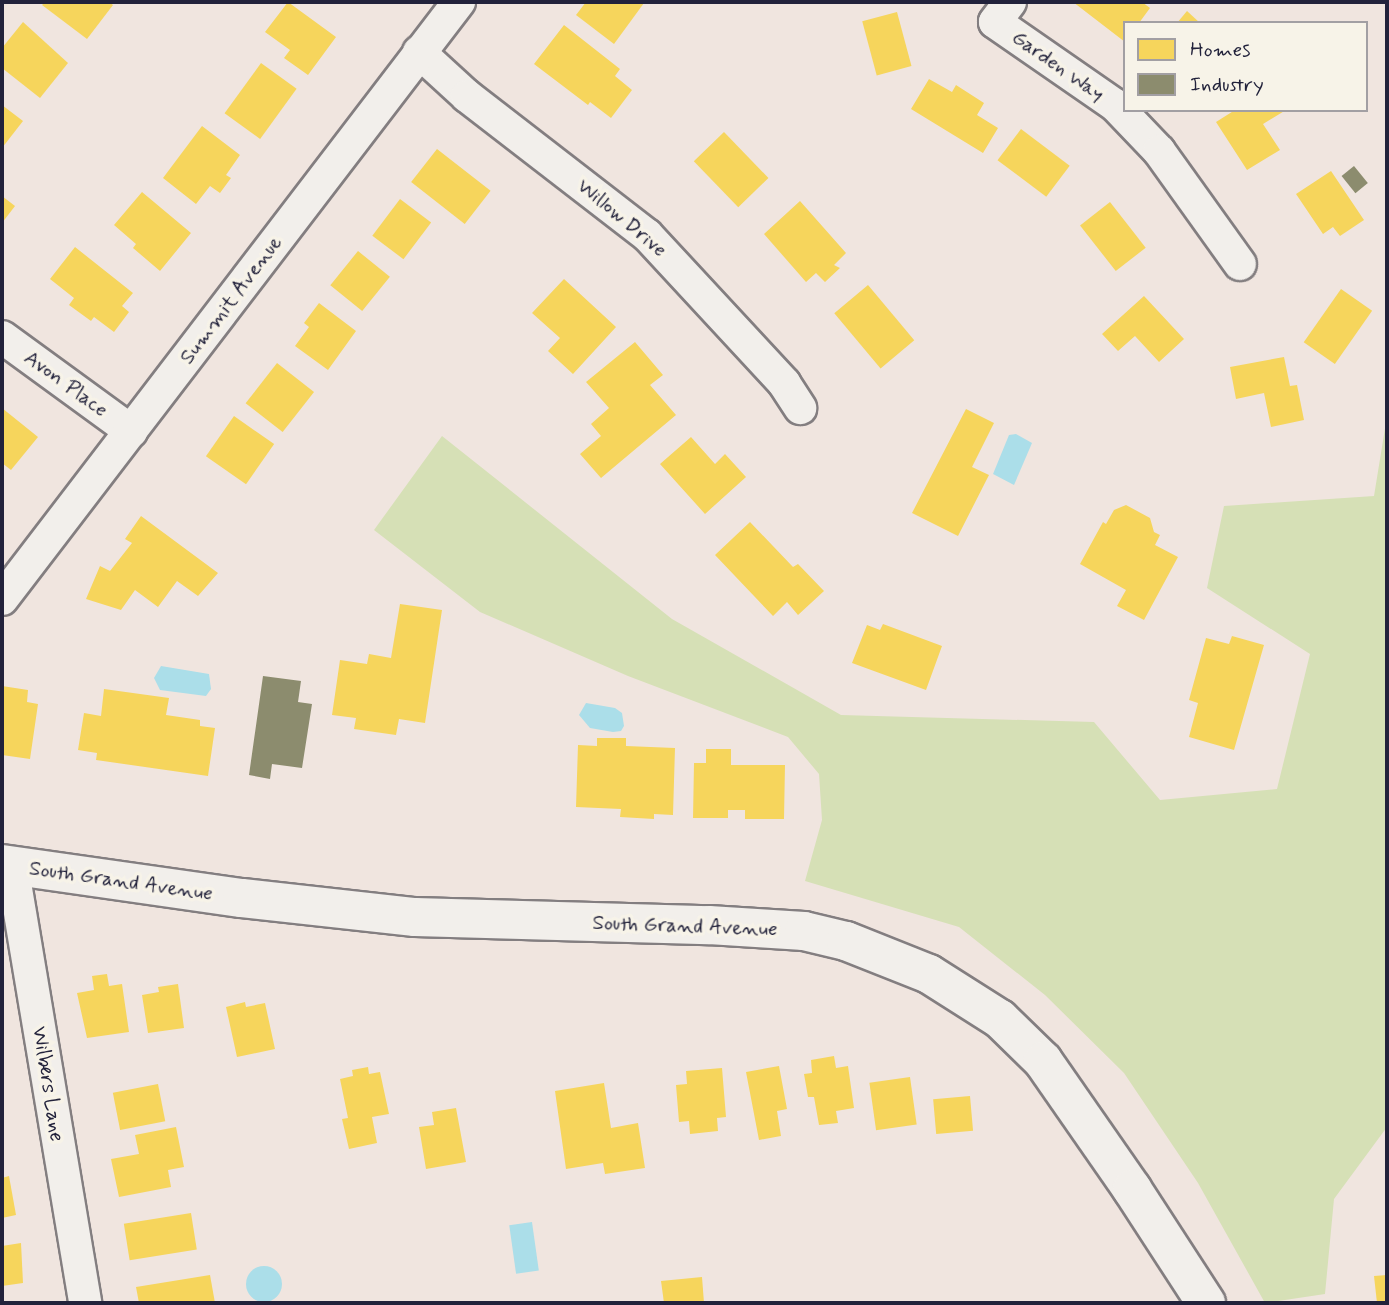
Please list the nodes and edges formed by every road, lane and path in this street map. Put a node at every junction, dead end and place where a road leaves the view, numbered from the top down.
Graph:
1 (459, 2) edge
2 (1010, 2) edge
3 (419, 52) junction
4 (1240, 264) dead end
5 (2, 337) edge
6 (800, 408) dead end
7 (131, 431) junction
8 (2, 599) edge
9 (7, 865) edge
10 (85, 1303) edge
11 (1206, 1303) edge

1 - 3 street, Summit Avenue
2 - 4 street, Garden Way
3 - 6 street, Willow Drive
3 - 7 street, Summit Avenue
5 - 7 street, Avon Place
7 - 8 street, Summit Avenue
9 - 10 street, Wilbers Lane
9 - 11 main road, South Grand Avenue

